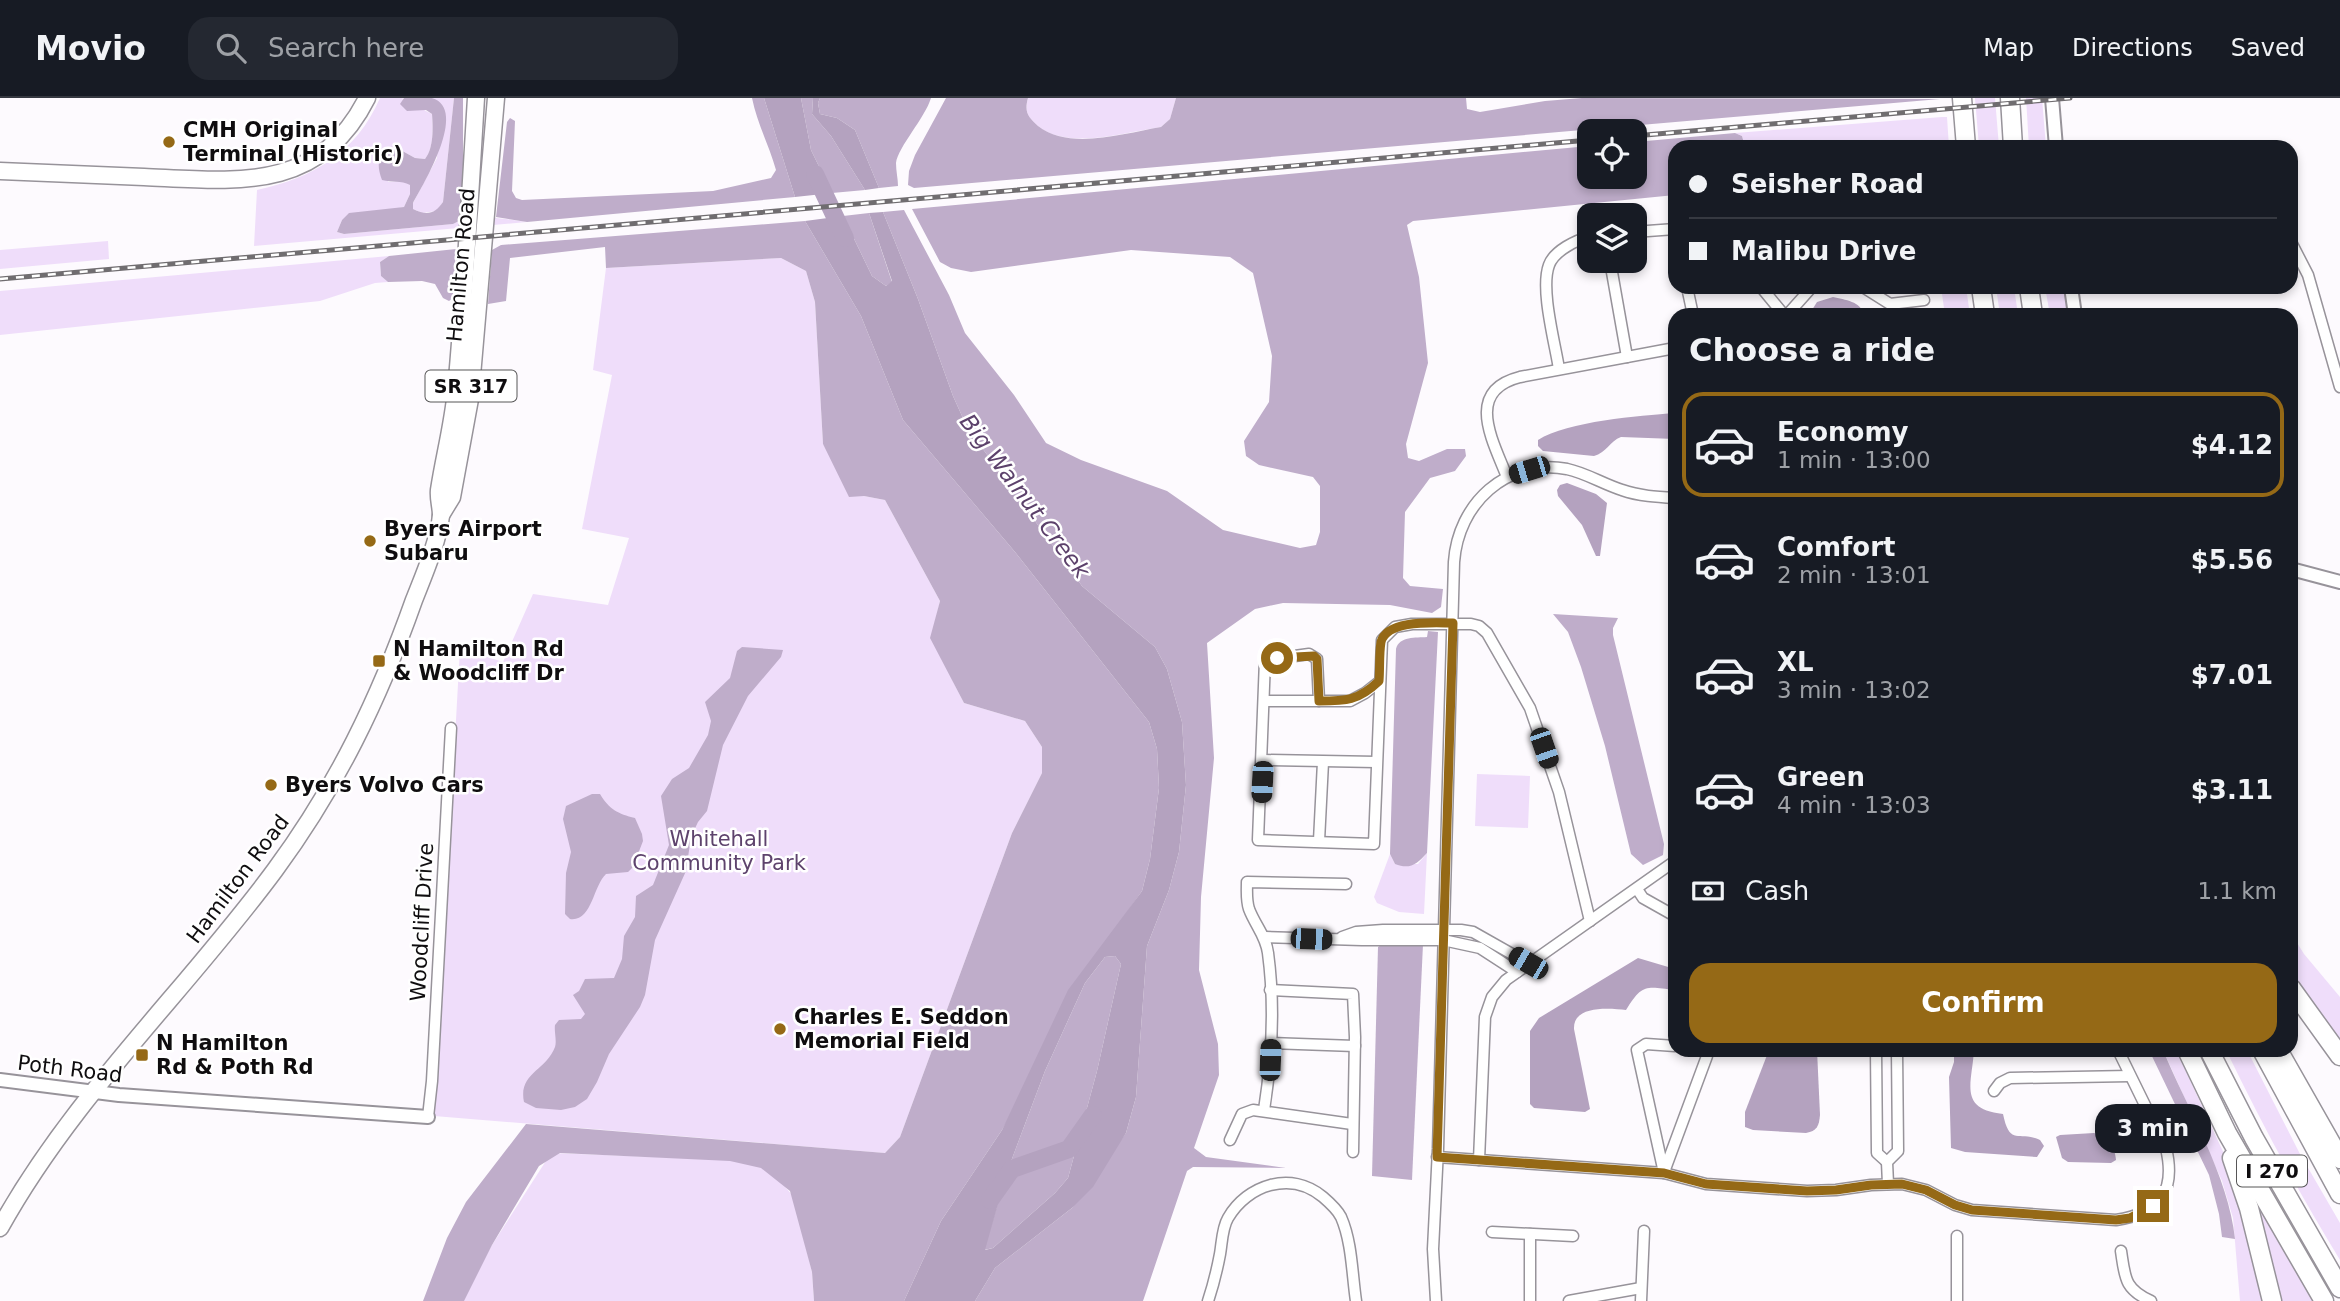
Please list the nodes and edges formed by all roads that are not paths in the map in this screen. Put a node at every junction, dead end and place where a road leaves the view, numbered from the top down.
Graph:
1 (367, 98) edge
2 (476, 98) edge
3 (496, 98) edge
4 (1962, 98) edge
5 (2010, 98) edge
6 (2052, 98) edge
7 (1965, 140) edge
8 (2013, 140) edge
9 (2055, 140) edge
10 (0, 162) edge
11 (0, 171) edge
12 (61, 174) junction
13 (1668, 230) edge
14 (1647, 231) edge
15 (1577, 243) edge
16 (2298, 256) edge
17 (1612, 273) edge
18 (1767, 294) edge
19 (1806, 294) edge
20 (1874, 294) edge
21 (1924, 300) dead end
22 (1780, 308) edge
23 (1792, 308) edge
24 (1668, 349) edge
25 (1627, 356) junction
26 (1559, 369) junction
27 (2340, 387) edge
28 (1507, 477) junction
29 (1668, 497) edge
30 (441, 515) junction
31 (2298, 571) edge
32 (2340, 582) edge
33 (1453, 623) junction
34 (1379, 681) junction
35 (1265, 701) junction
36 (1319, 701) junction
37 (451, 729) dead end
38 (1263, 760) junction
39 (1323, 762) junction
40 (1376, 762) junction
41 (1318, 841) junction
42 (1668, 866) edge
43 (1346, 884) dead end
44 (1637, 889) junction
45 (1668, 912) edge
46 (1590, 921) junction
47 (1443, 935) junction
48 (1265, 937) junction
49 (1528, 963) junction
50 (1517, 972) junction
51 (1270, 990) junction
52 (2298, 998) edge
53 (1270, 1043) junction
54 (1355, 1046) junction
55 (1668, 1046) edge
56 (2340, 1056) edge
57 (1707, 1057) edge
58 (1876, 1057) edge
59 (1897, 1057) edge
60 (2121, 1057) edge
61 (2190, 1057) edge
62 (2213, 1057) edge
63 (2266, 1057) edge
64 (2282, 1057) edge
65 (2130, 1076) junction
66 (0, 1080) edge
67 (1994, 1091) dead end
68 (93, 1093) junction
69 (1264, 1110) junction
70 (2217, 1115) junction
71 (428, 1117) joint
72 (1352, 1124) junction
73 (1230, 1140) dead end
74 (1353, 1152) dead end
75 (1437, 1157) junction
76 (2340, 1159) edge
77 (1479, 1160) junction
78 (1887, 1162) junction
79 (1664, 1173) junction
80 (1888, 1184) junction
81 (2340, 1194) edge
82 (0, 1228) edge
83 (1644, 1231) dead end
84 (1492, 1232) dead end
85 (1530, 1234) junction
86 (1573, 1236) dead end
87 (1957, 1236) dead end
88 (2121, 1251) dead end
89 (1642, 1287) junction
90 (2340, 1288) edge
91 (1208, 1301) edge
92 (1356, 1301) edge
93 (1436, 1301) edge
94 (1530, 1301) edge
95 (1569, 1301) edge
96 (1641, 1301) edge
97 (1957, 1301) edge
98 (2151, 1301) edge
99 (2272, 1301) edge
100 (2324, 1301) edge

1 - 12 main road
2 - 30 main road, Hamilton Road / SR 317
3 - 30 main road, Hamilton Road / SR 317
4 - 7 highway
5 - 8 highway
6 - 9 street
10 - 12 main road
11 - 12 main road
13 - 14 street
15 - 26 street
16 - 27 street
17 - 25 street
18 - 22 street
19 - 23 street
20 - 21 street
24 - 25 street
25 - 26 street
26 - 28 street
28 - 29 street
28 - 33 street
30 - 68 main road, Hamilton Road / SR 317
31 - 32 street
33 - 34 street
33 - 46 street
33 - 47 street
34 - 36 street
34 - 40 street
35 - 36 street
35 - 36 street
35 - 38 street
37 - 71 street, Woodcliff Drive
38 - 39 street
38 - 41 street
39 - 40 street
39 - 41 street
40 - 41 street
42 - 44 street
43 - 48 street
44 - 45 street
44 - 46 street
46 - 49 street
47 - 48 street
47 - 49 street
47 - 50 street
47 - 75 street
48 - 51 street
49 - 50 street
50 - 77 street
51 - 53 street
51 - 54 street
52 - 56 highway
53 - 54 street
53 - 69 street
54 - 72 street
55 - 79 street
57 - 79 street
58 - 78 street
59 - 78 street
60 - 65 street
61 - 70 highway
62 - 90 highway, I 270
63 - 81 highway, I 270
64 - 76 highway
65 - 67 street
65 - 80 street
66 - 68 street, Poth Road
68 - 71 street, Poth Road
68 - 82 main road, Hamilton Road / SR 317
69 - 72 street
69 - 73 street
70 - 99 highway
70 - 100 highway
72 - 74 street
75 - 77 street
75 - 93 street
77 - 79 street
78 - 80 street
79 - 80 street
83 - 89 street
84 - 85 street
85 - 86 street
85 - 94 street
87 - 97 street
88 - 98 street
89 - 95 street
89 - 96 street
91 - 92 street

